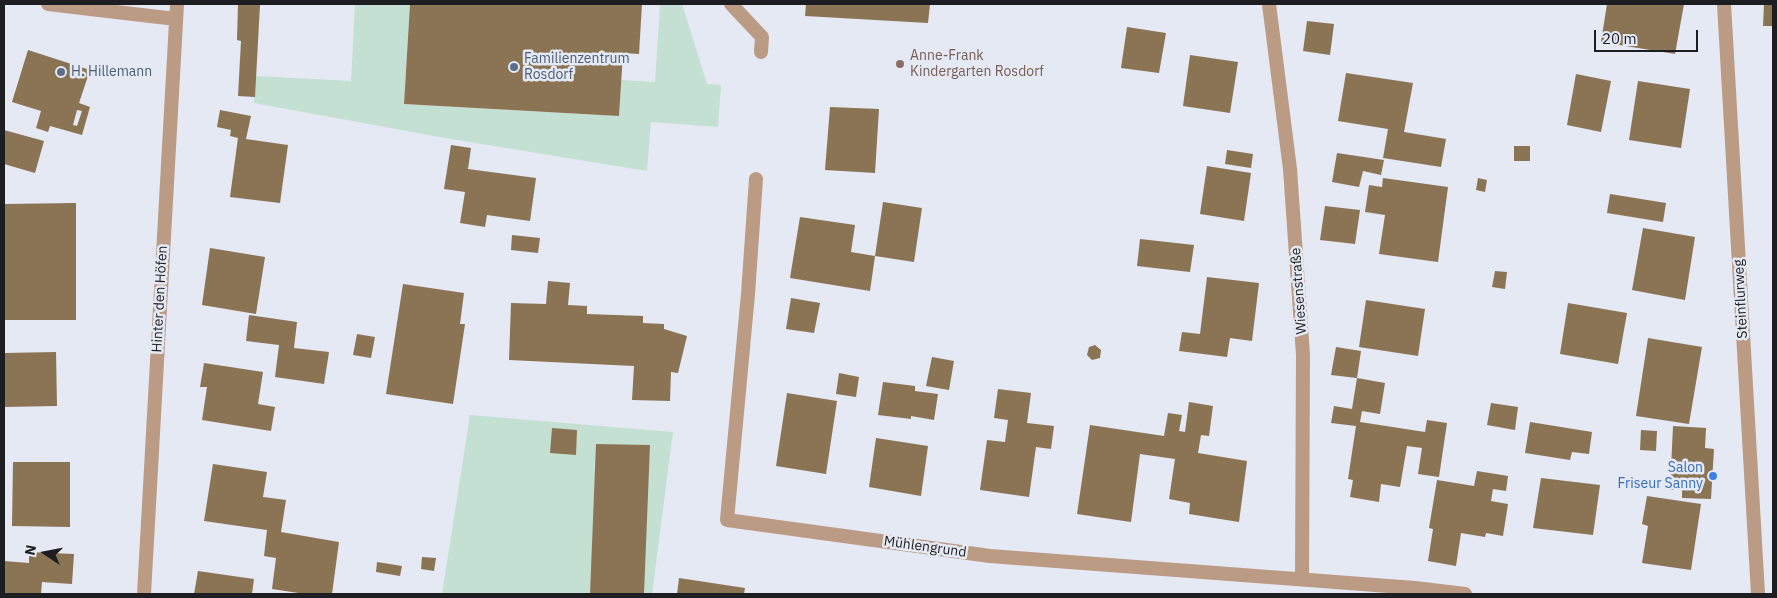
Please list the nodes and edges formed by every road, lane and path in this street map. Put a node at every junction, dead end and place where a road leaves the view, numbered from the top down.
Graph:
1 (48, 4) edge
2 (177, 4) edge
3 (731, 4) edge
4 (1269, 4) edge
5 (1724, 4) edge
6 (176, 20) junction
7 (761, 52) dead end
8 (756, 179) dead end
9 (1302, 579) junction
10 (144, 594) edge
11 (1464, 594) edge
12 (1758, 594) edge

1 - 6 street
2 - 6 street, Hinter den Höfen
3 - 7 street
4 - 9 street, Wiesenstraße
5 - 12 street, Steinflurweg
6 - 10 street, Hinter den Höfen
8 - 9 street, Mühlengrund
9 - 11 street, Mühlengrund

